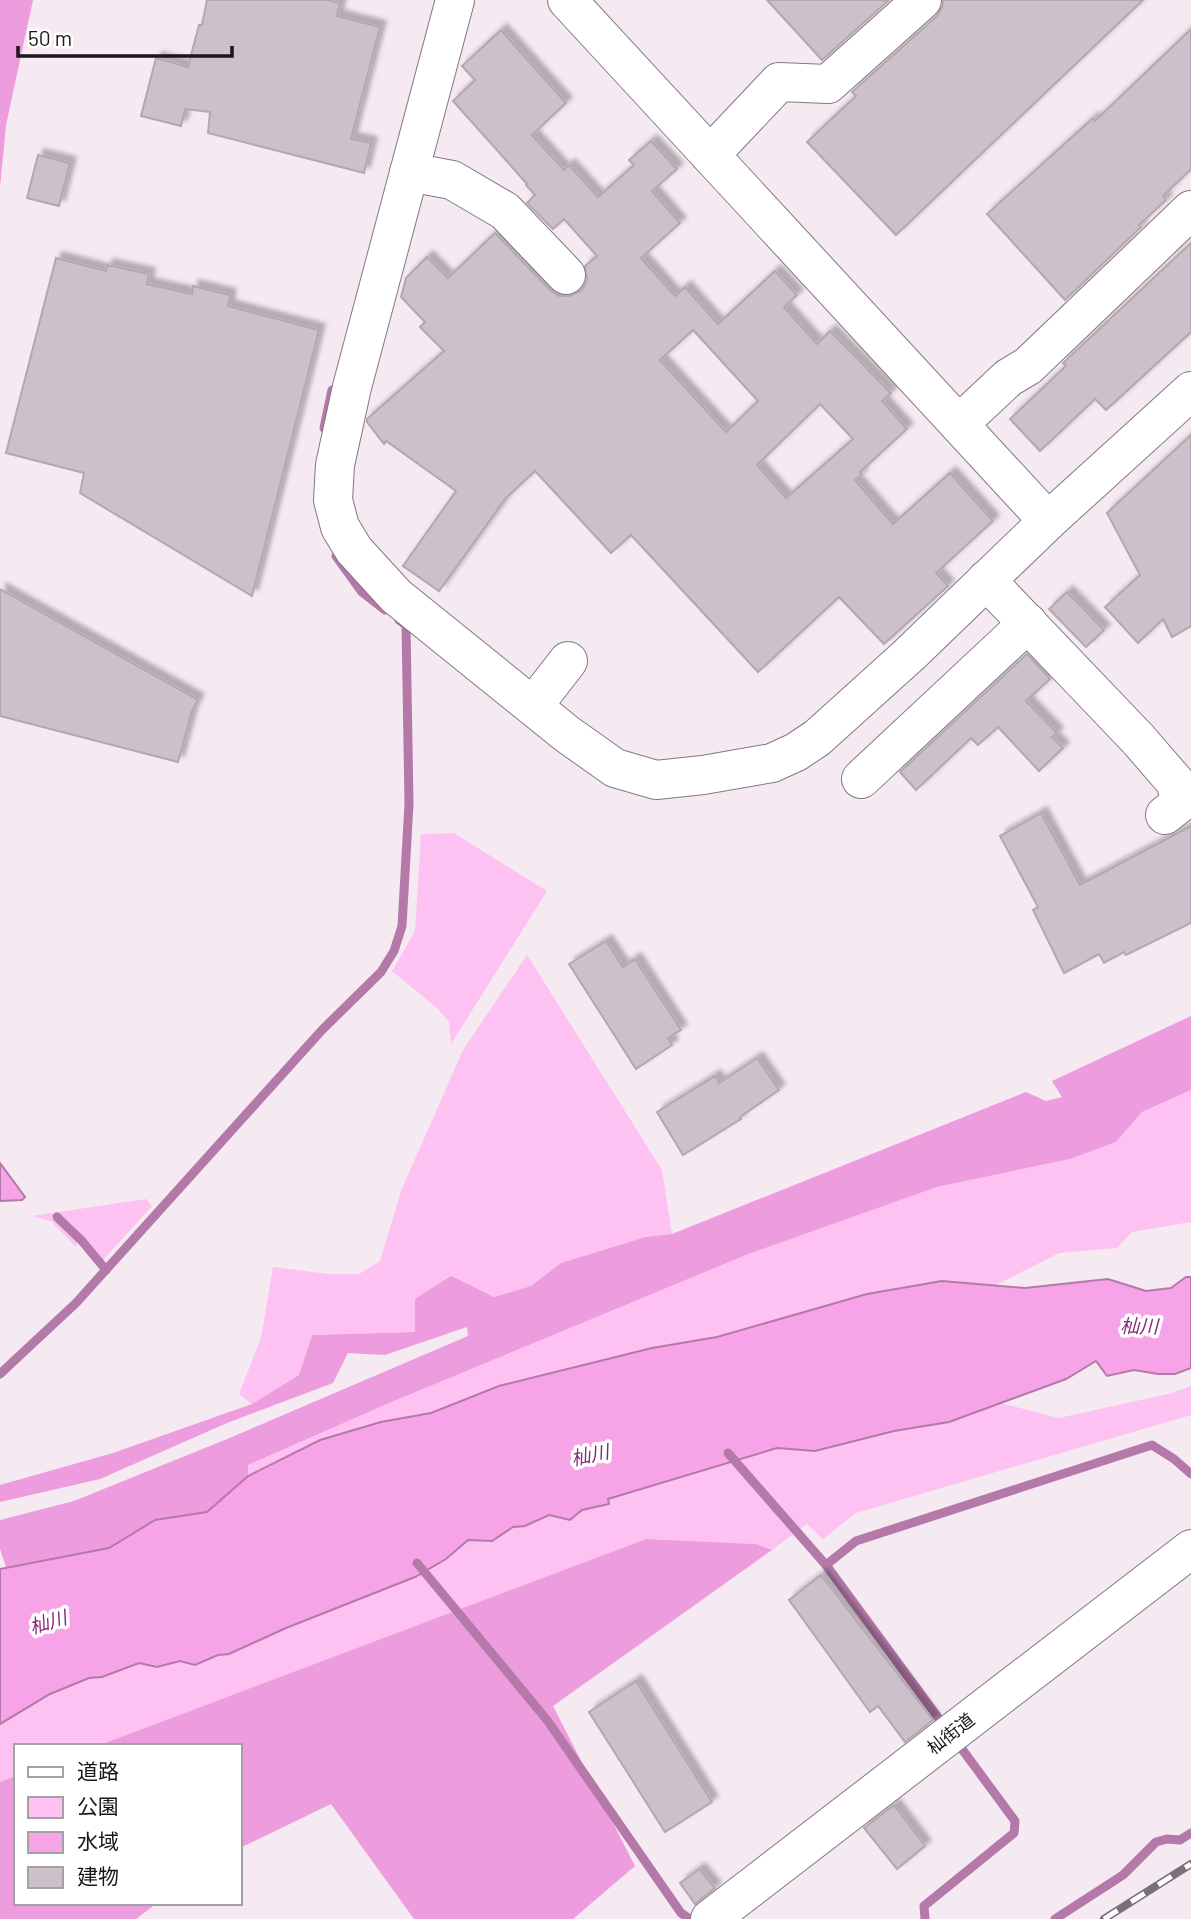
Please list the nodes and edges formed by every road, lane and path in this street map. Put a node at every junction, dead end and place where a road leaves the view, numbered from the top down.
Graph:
1 (455, 0) edge
2 (566, 0) edge
3 (922, 0) edge
4 (710, 155) junction
5 (410, 172) junction
6 (1191, 210) edge
7 (566, 275) dead end
8 (1191, 391) edge
9 (959, 425) junction
10 (1048, 521) junction
11 (986, 580) junction
12 (1028, 623) junction
13 (568, 661) dead end
14 (533, 706) junction
15 (861, 779) dead end
16 (1165, 815) dead end
17 (1191, 1549) edge
18 (710, 1919) edge

1 - 5 street
2 - 4 street
3 - 4 street
4 - 9 street
5 - 7 street
5 - 14 street
6 - 9 street
8 - 10 street
9 - 10 street
10 - 11 street
11 - 12 street
11 - 14 street
12 - 15 street
12 - 16 street
13 - 14 street
17 - 18 street, 杣街道

